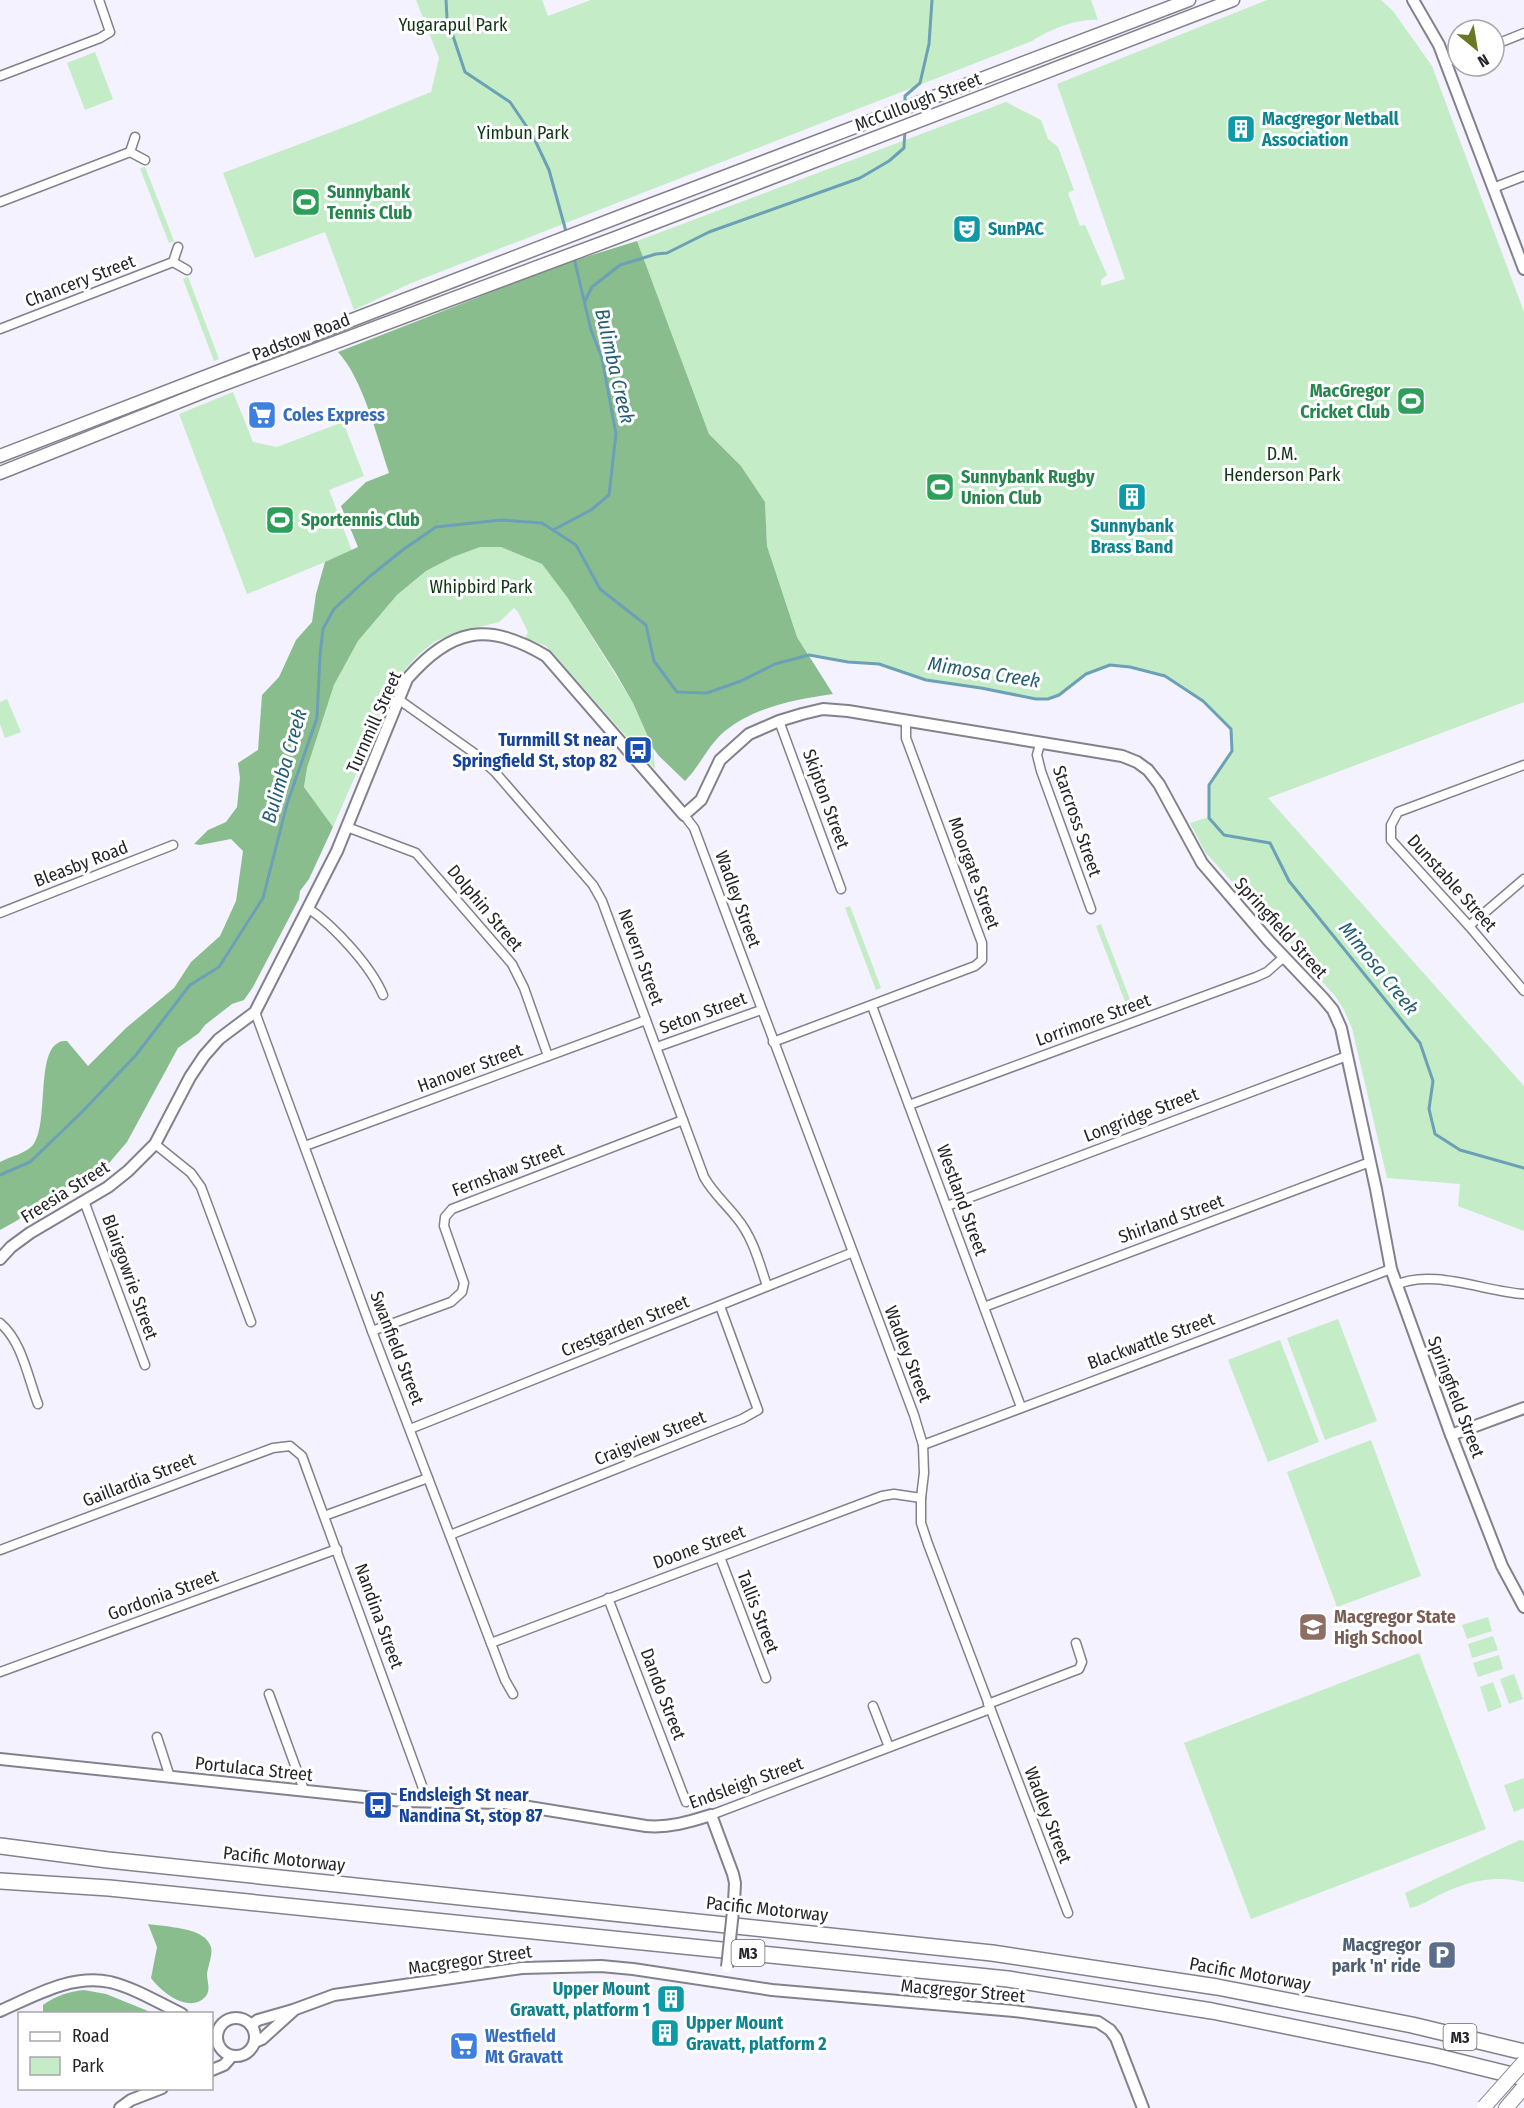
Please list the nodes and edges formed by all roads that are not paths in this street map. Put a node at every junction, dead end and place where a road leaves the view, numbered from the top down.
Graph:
1 (99, 0) edge
2 (1189, 0) edge
3 (1233, 0) edge
4 (1413, 0) edge
5 (1524, 33) edge
6 (1506, 40) edge
7 (1446, 62) edge
8 (0, 76) edge
9 (1452, 78) edge
10 (135, 137) dead end
11 (130, 152) junction
12 (145, 160) dead end
13 (1524, 176) edge
14 (1493, 188) junction
15 (0, 202) edge
16 (609, 220) joint
17 (615, 238) joint
18 (178, 247) dead end
19 (173, 262) junction
20 (1524, 269) edge
21 (187, 270) dead end
22 (0, 329) edge
23 (0, 456) edge
24 (0, 473) edge
25 (398, 699) junction
26 (779, 721) junction
27 (906, 721) junction
28 (1040, 744) junction
29 (1524, 765) edge
30 (684, 815) junction
31 (347, 827) junction
32 (173, 845) dead end
33 (1524, 879) edge
34 (841, 889) dead end
35 (308, 908) junction
36 (1091, 909) dead end
37 (0, 913) edge
38 (1469, 926) junction
39 (1284, 957) junction
40 (1524, 991) edge
41 (383, 994) dead end
42 (872, 1006) junction
43 (760, 1010) junction
44 (255, 1012) junction
45 (646, 1020) junction
46 (773, 1042) junction
47 (657, 1047) junction
48 (548, 1056) junction
49 (1347, 1056) junction
50 (909, 1106) junction
51 (683, 1120) junction
52 (155, 1144) junction
53 (305, 1146) junction
54 (1370, 1162) junction
55 (84, 1201) junction
56 (947, 1206) junction
57 (851, 1252) junction
58 (0, 1259) edge
59 (1391, 1269) junction
60 (1396, 1285) junction
61 (767, 1286) junction
62 (1524, 1294) edge
63 (720, 1306) junction
64 (984, 1307) junction
65 (251, 1322) dead end
66 (0, 1323) edge
67 (372, 1330) junction
68 (145, 1365) dead end
69 (38, 1404) dead end
70 (1021, 1407) junction
71 (1524, 1408) edge
72 (410, 1429) junction
73 (1451, 1436) junction
74 (923, 1445) junction
75 (290, 1446) joint
76 (428, 1478) junction
77 (921, 1498) junction
78 (324, 1516) junction
79 (450, 1535) junction
80 (337, 1549) junction
81 (0, 1550) edge
82 (720, 1557) junction
83 (608, 1598) junction
84 (1524, 1607) edge
85 (491, 1642) junction
86 (1076, 1643) dead end
87 (0, 1672) edge
88 (766, 1678) dead end
89 (269, 1694) dead end
90 (513, 1694) dead end
91 (989, 1706) junction
92 (873, 1707) dead end
93 (157, 1737) dead end
94 (889, 1747) junction
95 (0, 1759) edge
96 (170, 1777) junction
97 (304, 1790) junction
98 (428, 1802) junction
99 (686, 1802) dead end
100 (504, 1803) joint
101 (711, 1815) junction
102 (0, 1846) edge
103 (0, 1881) edge
104 (1068, 1913) dead end
105 (725, 1983) junction
106 (293, 2010) junction
107 (0, 2011) edge
108 (180, 2012) edge
109 (217, 2024) edge
110 (251, 2025) junction
111 (255, 2042) junction
112 (215, 2044) edge
113 (1524, 2052) edge
114 (232, 2056) junction
115 (1524, 2062) edge
116 (213, 2070) edge
117 (1524, 2078) edge
118 (1524, 2087) edge
119 (157, 2090) edge
120 (120, 2108) edge
121 (1143, 2108) edge
122 (1484, 2108) edge
123 (1506, 2108) edge

1 - 8 street
2 - 16 main road, McCullough Street
3 - 17 main road, McCullough Street
4 - 7 street
5 - 6 street
9 - 14 street
10 - 11 street
11 - 12 street
11 - 15 street
13 - 14 street
14 - 20 street
16 - 23 main road, Padstow Road
17 - 24 main road, Padstow Road
18 - 19 street
19 - 21 street
19 - 22 street, Chancery Street
25 - 30 street, Turnmill Street
25 - 31 street, Turnmill Street
25 - 45 street, Nevern Street
26 - 27 street, Springfield Street
26 - 30 street, Springfield Street
26 - 34 street, Skipton Street
27 - 28 street, Springfield Street
27 - 42 street, Moorgate Street
28 - 36 street, Starcross Street
28 - 39 street, Springfield Street
29 - 38 street, Dunstable Street
30 - 43 street, Wadley Street
31 - 35 street, Turnmill Street
31 - 48 street, Dolphin Street
32 - 37 street, Bleasby Road
33 - 38 street
35 - 41 street
35 - 44 street, Turnmill Street
38 - 40 street, Dunstable Street
39 - 49 street, Springfield Street
39 - 50 street, Lorrimore Street
42 - 46 street, Moorgate Street
42 - 50 street, Westland Street
43 - 46 street, Wadley Street
43 - 47 street, Seton Street
44 - 52 street, Freesia Street
44 - 53 street, Swanfield Street
45 - 47 street, Nevern Street
45 - 48 street, Hanover Street
46 - 57 street, Wadley Street
47 - 51 street, Nevern Street
48 - 53 street, Hanover Street
49 - 54 street, Springfield Street
49 - 56 street, Longridge Street
50 - 56 street, Westland Street
51 - 61 street, Nevern Street
51 - 67 street, Fernshaw Street
52 - 55 street, Freesia Street
52 - 65 street
53 - 67 street, Swanfield Street
54 - 59 street, Springfield Street
54 - 64 street, Shirland Street
55 - 58 street, Freesia Street
55 - 68 street, Blairgowrie Street
56 - 64 street, Westland Street
57 - 61 street, Crestgarden Street
57 - 74 street, Wadley Street
59 - 60 street, Springfield Street
59 - 70 street, Blackwattle Street
60 - 62 street
60 - 73 street, Springfield Street
61 - 63 street, Crestgarden Street
63 - 72 street, Crestgarden Street
63 - 79 street, Craigview Street
64 - 70 street, Westland Street
66 - 69 street
67 - 72 street, Swanfield Street
70 - 74 street, Blackwattle Street
71 - 73 street
72 - 76 street, Swanfield Street
73 - 84 street, Springfield Street
74 - 77 street, Wadley Street
75 - 78 street, Nandina Street
75 - 81 street, Gaillardia Street
76 - 78 street
76 - 79 street, Swanfield Street
77 - 82 street, Doone Street
77 - 91 street, Wadley Street
78 - 80 street, Nandina Street
79 - 85 street, Swanfield Street
80 - 87 street, Gordonia Street
80 - 98 street, Nandina Street
82 - 83 street, Doone Street
82 - 88 street, Tallis Street
83 - 85 street, Doone Street
83 - 99 street, Dando Street
85 - 90 street, Swanfield Street
86 - 91 street, Endsleigh Street
89 - 97 street
91 - 94 street, Endsleigh Street
91 - 104 street, Wadley Street
92 - 94 street
93 - 96 street
94 - 101 street, Endsleigh Street
95 - 96 street, Portulaca Street
96 - 97 street, Portulaca Street
97 - 98 street, Portulaca Street
98 - 100 street, Portulaca Street
100 - 101 street, Endsleigh Street
101 - 105 street, bridge
102 - 113 highway, Pacific Motorway / M3
103 - 117 highway, M3
105 - 106 street, Macgregor Street
105 - 121 street, Macgregor Street
106 - 110 street, Macgregor Street
106 - 111 street, Macgregor Street
107 - 108 street
109 - 110 street
109 - 112 street
110 - 111 street
111 - 114 street
112 - 114 street
114 - 116 street
115 - 122 highway, bridge
118 - 123 highway
119 - 120 street

